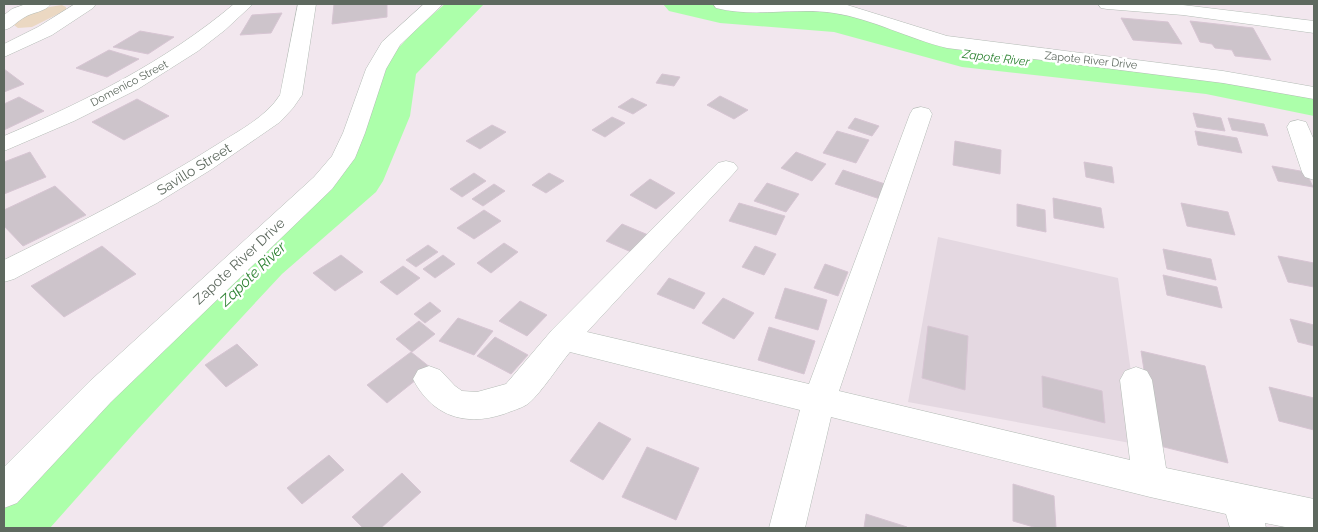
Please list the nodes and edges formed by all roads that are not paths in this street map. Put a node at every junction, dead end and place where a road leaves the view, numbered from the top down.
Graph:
1 (42, 4) edge
2 (87, 4) edge
3 (244, 4) edge
4 (307, 4) edge
5 (434, 4) edge
6 (722, 4) edge
7 (1107, 4) edge
8 (1284, 4) edge
9 (4, 24) edge
10 (1309, 26) edge
11 (7, 45) edge
12 (1314, 93) edge
13 (921, 114) dead end
14 (1298, 127) dead end
15 (4, 144) edge
16 (726, 168) dead end
17 (1314, 172) edge
18 (4, 272) edge
19 (563, 338) junction
20 (429, 379) dead end
21 (1136, 380) dead end
22 (819, 401) junction
23 (1150, 481) junction
24 (4, 491) edge
25 (1244, 514) edge
26 (1314, 516) edge
27 (787, 528) edge

1 - 9 street
2 - 11 street
3 - 15 street, Domenico Street
4 - 18 street, Savillo Street
5 - 24 street, Zapote River Drive
6 - 12 street, Zapote River Drive
7 - 10 street
8 - 10 street
13 - 22 street
14 - 17 street
16 - 19 street
19 - 20 street
19 - 22 street
21 - 23 street
22 - 23 street
22 - 27 street
23 - 25 street
25 - 26 street

